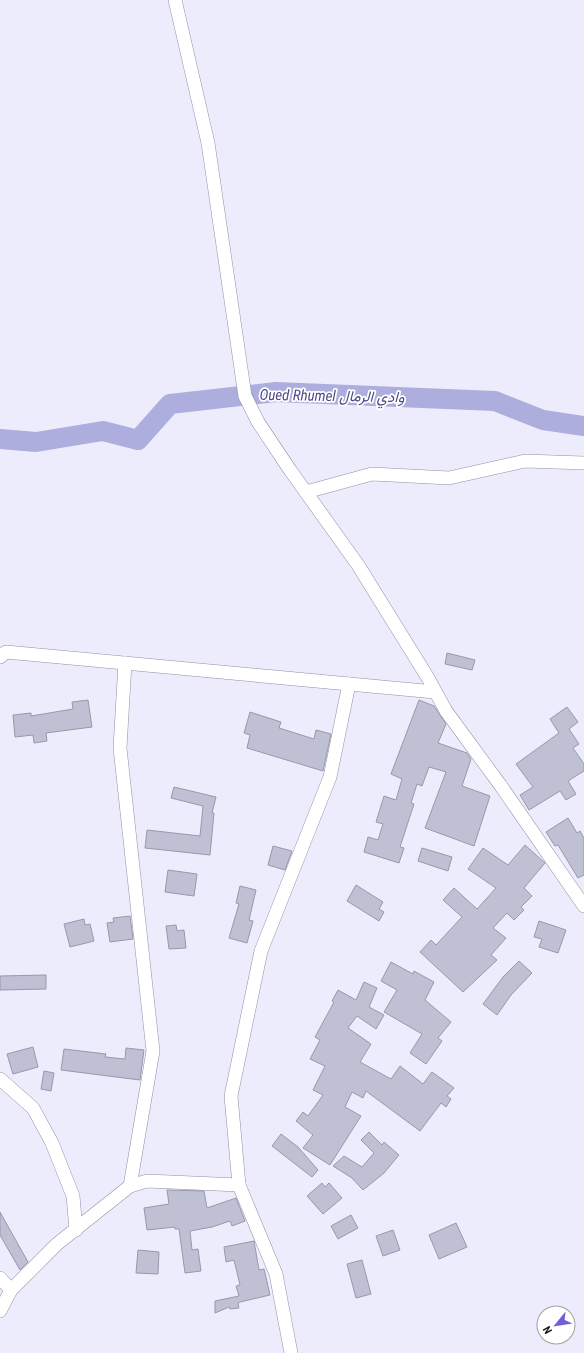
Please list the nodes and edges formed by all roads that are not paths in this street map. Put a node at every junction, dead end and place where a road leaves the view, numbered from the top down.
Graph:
1 (175, 0) edge
2 (584, 463) edge
3 (306, 492) junction
4 (0, 657) edge
5 (125, 663) junction
6 (349, 684) junction
7 (435, 692) junction
8 (584, 906) edge
9 (0, 1079) edge
10 (239, 1185) junction
11 (130, 1186) junction
12 (76, 1230) junction
13 (0, 1278) edge
14 (11, 1290) junction
15 (0, 1311) edge
16 (291, 1353) edge

1 - 3 street
2 - 3 street
3 - 7 street
4 - 5 street
5 - 6 street
5 - 11 street
6 - 7 street
6 - 10 street
7 - 8 street
9 - 12 street
10 - 11 street
10 - 16 street
11 - 12 street
12 - 14 street
13 - 14 street
14 - 15 street

